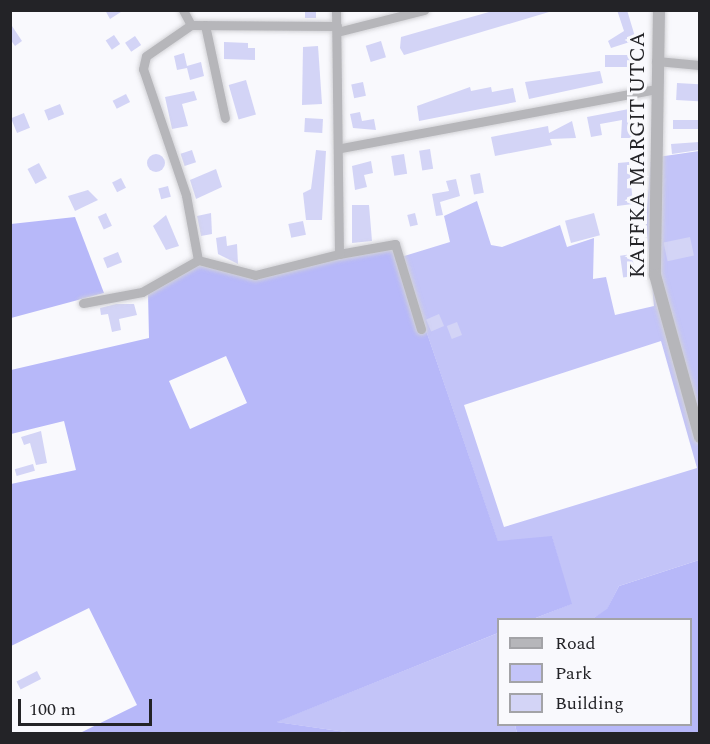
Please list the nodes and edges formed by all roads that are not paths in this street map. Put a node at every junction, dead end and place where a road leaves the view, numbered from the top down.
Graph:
1 (183, 10) edge
2 (336, 10) edge
3 (424, 10) edge
4 (659, 10) edge
5 (191, 25) junction
6 (205, 26) junction
7 (337, 29) junction
8 (656, 61) junction
9 (699, 65) edge
10 (655, 89) junction
11 (225, 118) dead end
12 (341, 147) junction
13 (339, 254) junction
14 (198, 260) junction
15 (83, 303) dead end
16 (421, 329) dead end
17 (699, 437) edge

1 - 5 street
2 - 7 street
3 - 7 street
4 - 8 street, KAFFKA MARGIT UTCA
5 - 6 street
5 - 14 street
6 - 7 street
6 - 11 street
7 - 12 street
8 - 9 street
8 - 10 street, KAFFKA MARGIT UTCA
10 - 12 street
10 - 17 street, KAFFKA MARGIT UTCA
12 - 13 street
13 - 14 street
13 - 16 street
14 - 15 street

